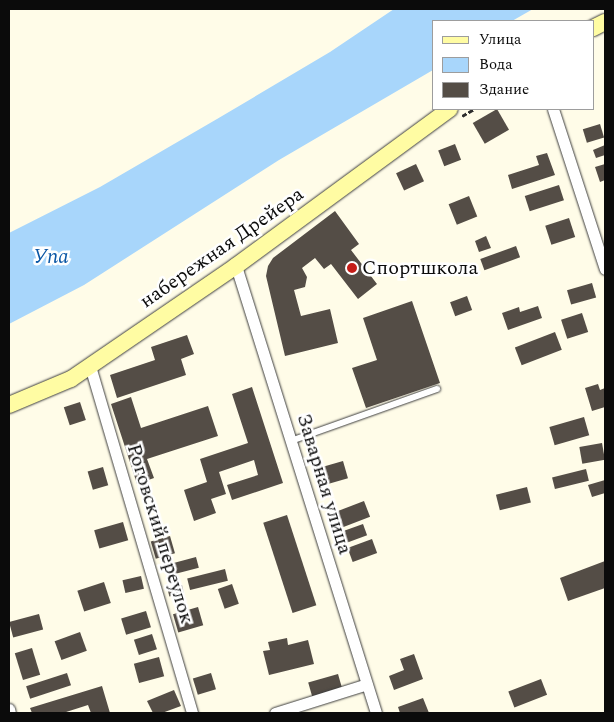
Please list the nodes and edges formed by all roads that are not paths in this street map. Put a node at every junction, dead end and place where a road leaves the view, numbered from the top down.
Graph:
1 (449, 110) edge
2 (552, 110) edge
3 (236, 266) junction
4 (605, 269) edge
5 (90, 366) junction
6 (437, 389) dead end
7 (9, 405) edge
8 (291, 441) junction
9 (367, 684) junction
10 (9, 708) edge
11 (10, 713) edge
12 (192, 713) edge
13 (275, 713) edge
14 (376, 713) edge

1 - 3 main road, набережная Дрейера
2 - 4 street
3 - 5 main road, набережная Дрейера
3 - 8 street, Заварная улица
5 - 7 main road, набережная Дрейера
5 - 12 street, Роговский переулок
6 - 8 lane
8 - 9 street, Заварная улица
9 - 13 street
9 - 14 street, Заварная улица
10 - 11 street

